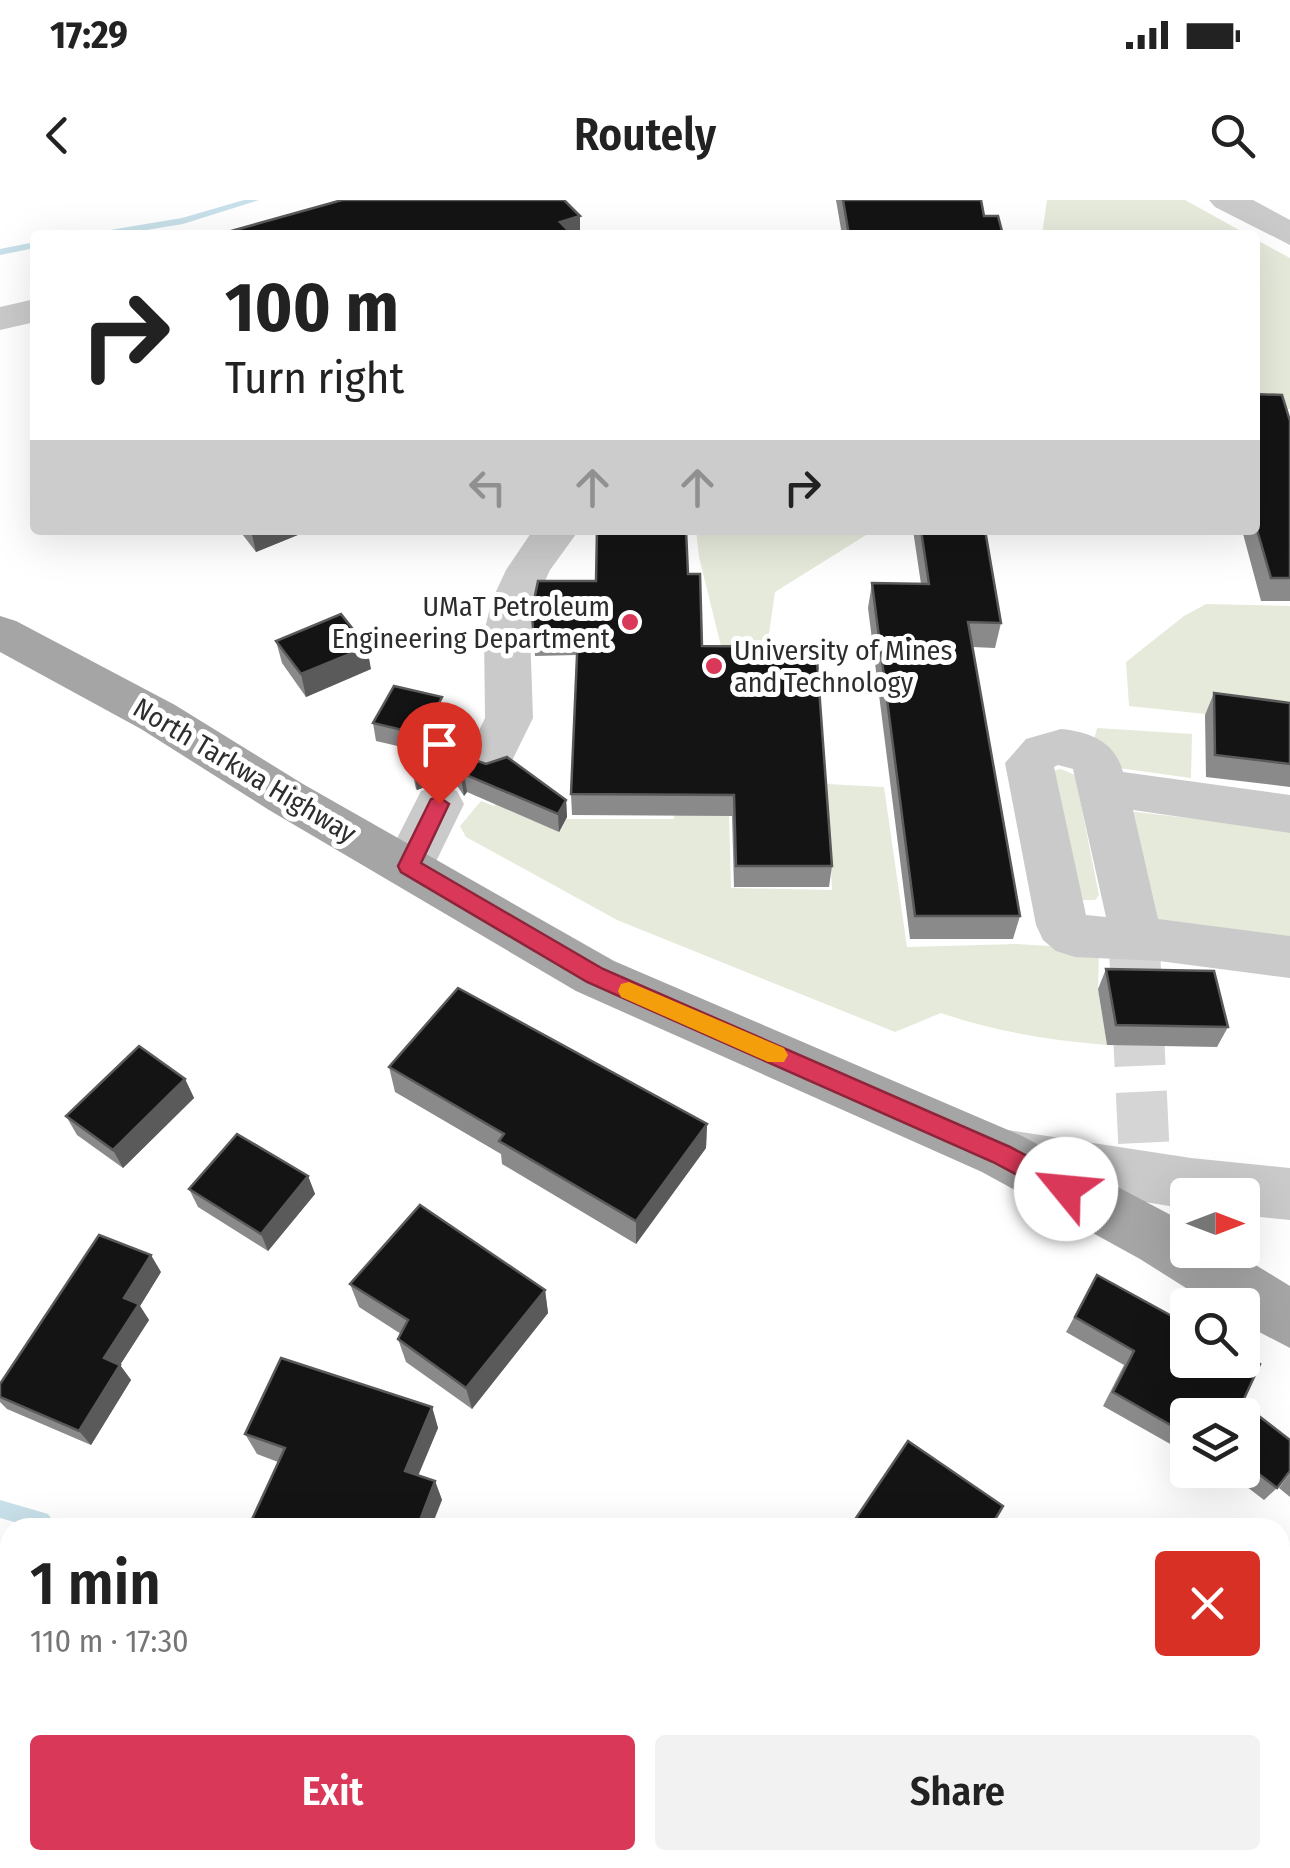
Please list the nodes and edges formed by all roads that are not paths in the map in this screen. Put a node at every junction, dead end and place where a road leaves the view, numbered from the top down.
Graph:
1 (1227, 200) edge
2 (1290, 234) edge
3 (30, 311) edge
4 (0, 319) edge
5 (553, 535) edge
6 (0, 632) edge
7 (489, 760) edge
8 (1103, 786) junction
9 (439, 804) dead end
10 (1290, 814) edge
11 (408, 866) junction
12 (1134, 938) junction
13 (1290, 957) edge
14 (1002, 1154) junction
15 (1290, 1194) edge
16 (1290, 1319) edge

1 - 2 street
3 - 4 street
5 - 7 street
6 - 11 main road, North Tarkwa Highway
8 - 10 street
8 - 12 street
8 - 12 street
9 - 11 street
11 - 14 main road, North Tarkwa Highway
12 - 13 street
14 - 15 street
14 - 16 main road, North Tarkwa Highway

